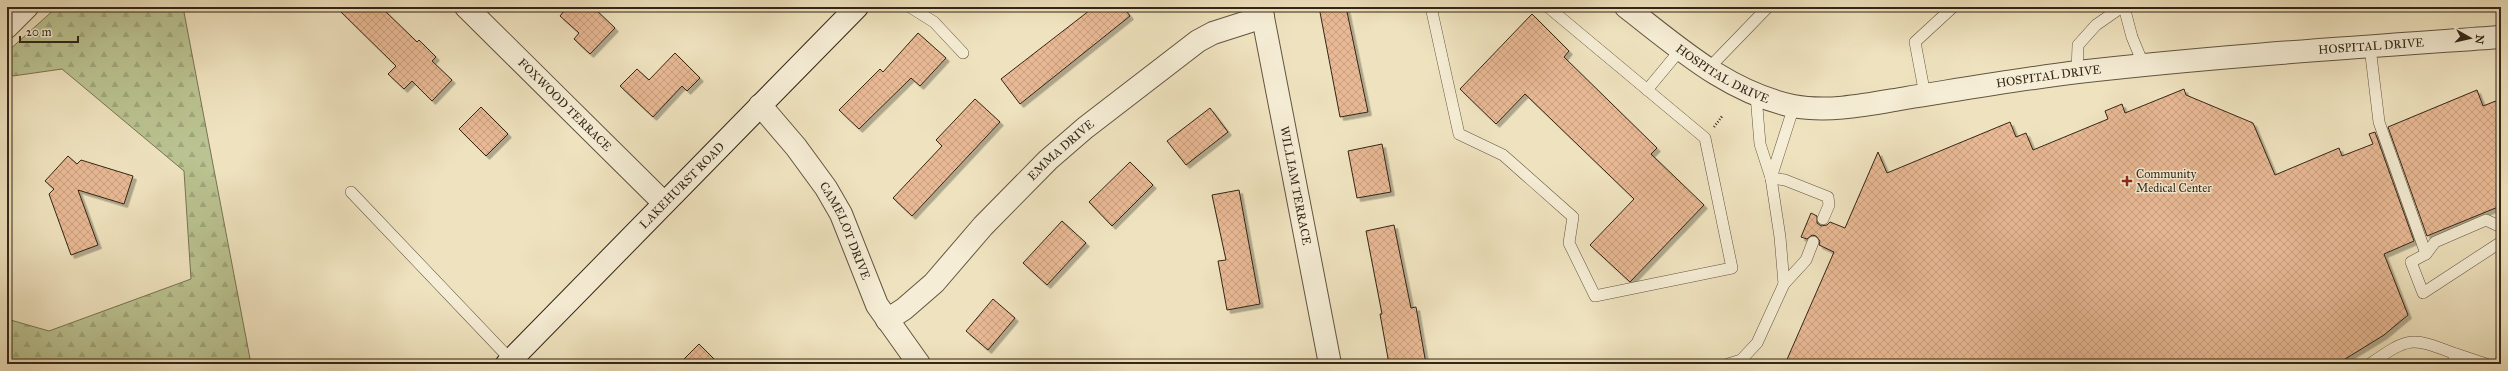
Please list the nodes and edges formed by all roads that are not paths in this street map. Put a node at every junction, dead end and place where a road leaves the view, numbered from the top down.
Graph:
1 (27, 7) edge
2 (466, 7) edge
3 (857, 7) edge
4 (910, 7) edge
5 (1431, 7) edge
6 (1548, 7) edge
7 (1626, 7) edge
8 (1768, 7) edge
9 (1953, 7) edge
10 (2123, 7) edge
11 (1262, 12) edge
12 (7, 27) edge
13 (2501, 37) edge
14 (2370, 47) junction
15 (1681, 49) junction
16 (963, 53) dead end
17 (2144, 66) junction
18 (1708, 70) junction
19 (2077, 72) junction
20 (1648, 90) junction
21 (1925, 95) junction
22 (1756, 96) junction
23 (760, 105) junction
24 (1794, 106) junction
25 (1771, 178) junction
26 (351, 192) dead end
27 (664, 203) junction
28 (1823, 219) dead end
29 (2501, 227) edge
30 (1813, 242) dead end
31 (2501, 242) edge
32 (2426, 254) junction
33 (1784, 284) junction
34 (887, 320) junction
35 (2454, 359) edge
36 (509, 362) edge
37 (1741, 362) edge
38 (919, 364) edge
39 (1330, 364) edge
40 (1728, 364) edge
41 (2370, 364) edge
42 (2486, 364) edge

1 - 12 street
2 - 27 street, FOXWOOD TERRACE
3 - 23 street, LAKEHURST ROAD
4 - 16 lane
5 - 20 lane
6 - 20 lane
7 - 15 street, HOSPITAL DRIVE
8 - 18 lane
9 - 21 lane
10 - 17 lane
10 - 19 lane
11 - 34 street, EMMA DRIVE
11 - 39 street, WILLIAM TERRACE
13 - 14 street, HOSPITAL DRIVE
14 - 17 street, HOSPITAL DRIVE
14 - 32 lane
15 - 18 street, HOSPITAL DRIVE
15 - 20 lane
17 - 19 street, HOSPITAL DRIVE
18 - 22 street, HOSPITAL DRIVE
19 - 21 street, HOSPITAL DRIVE
21 - 24 street, HOSPITAL DRIVE
22 - 24 street, HOSPITAL DRIVE
22 - 25 lane
23 - 27 street, LAKEHURST ROAD
23 - 34 street, CAMELOT DRIVE
24 - 25 lane
25 - 28 lane
25 - 33 lane
26 - 36 lane
27 - 36 street, LAKEHURST ROAD
29 - 32 lane
30 - 33 lane
31 - 32 lane
33 - 37 lane
34 - 38 street, CAMELOT DRIVE
35 - 41 lane
35 - 42 lane
37 - 40 lane

